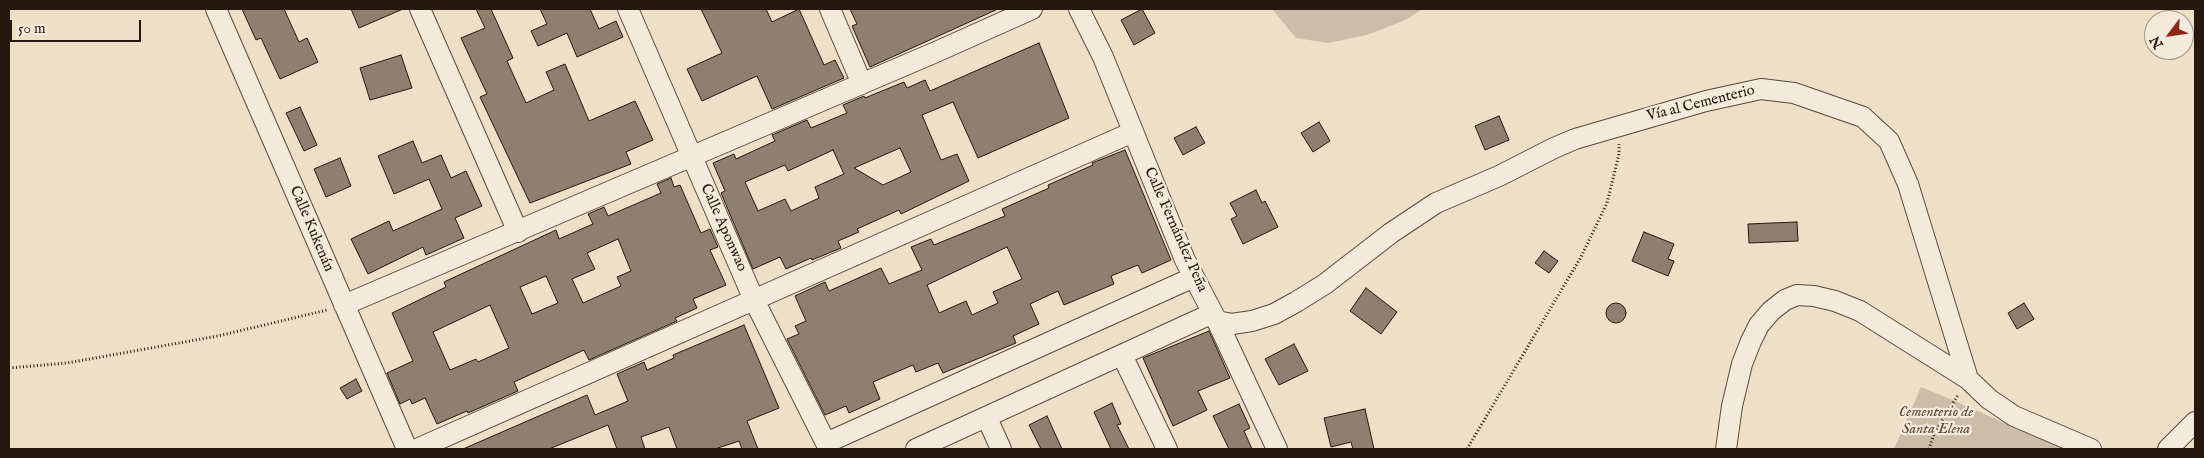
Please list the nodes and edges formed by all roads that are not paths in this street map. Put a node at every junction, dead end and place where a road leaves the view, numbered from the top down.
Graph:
1 (216, 9) edge
2 (420, 9) edge
3 (628, 9) edge
4 (830, 9) edge
5 (1032, 9) edge
6 (1079, 9) edge
7 (862, 84) junction
8 (1133, 132) junction
9 (692, 157) junction
10 (518, 232) junction
11 (1194, 277) junction
12 (754, 300) junction
13 (344, 306) junction
14 (1215, 317) junction
15 (1122, 355) junction
16 (1968, 379) junction
17 (986, 418) junction
18 (2195, 422) edge
19 (407, 449) edge
20 (417, 449) edge
21 (916, 449) edge
22 (1001, 449) edge
23 (1167, 449) edge
24 (1278, 449) edge
25 (1726, 449) edge
26 (2091, 449) edge
27 (2168, 449) edge

1 - 13 street, Calle Kukenán
2 - 10 street
3 - 9 street, Calle Aponwao
4 - 7 street
5 - 7 street
6 - 8 street, Calle Fernández Peña
7 - 9 street
8 - 11 street, Calle Fernández Peña
8 - 12 street
9 - 10 street
9 - 12 street, Calle Aponwao
10 - 13 street
11 - 12 street, Calle Aponwao
11 - 14 street, Calle Fernández Peña
12 - 20 street
13 - 19 street, Calle Kukenán
14 - 15 street
14 - 16 street, Vía al Cementerio
14 - 24 street, Calle Fernández Peña
15 - 17 street
15 - 23 street
16 - 25 street
16 - 26 street, Vía al Cementerio
17 - 21 street
17 - 22 street
18 - 27 street

